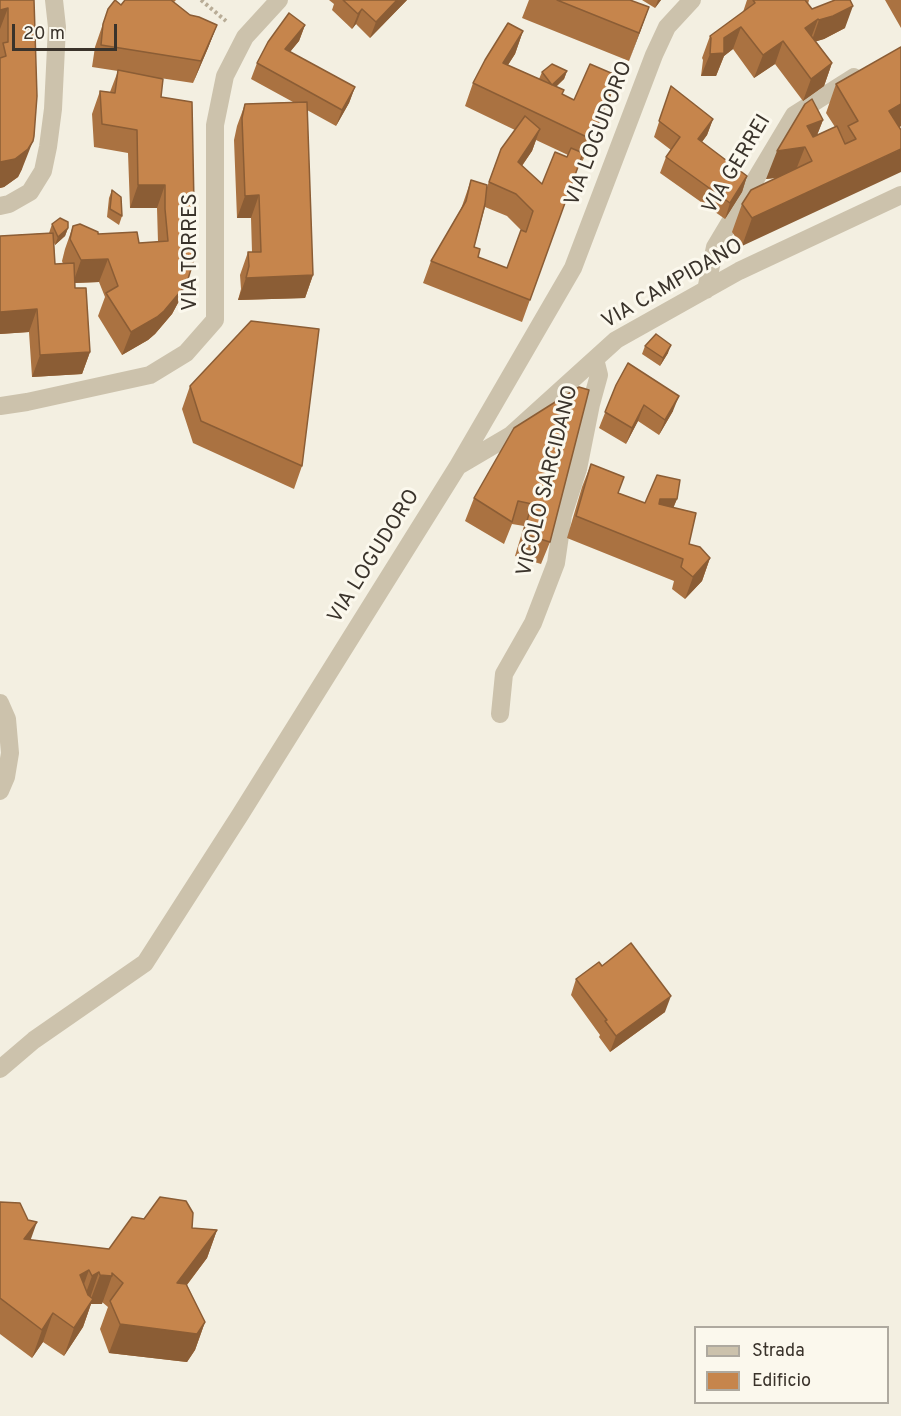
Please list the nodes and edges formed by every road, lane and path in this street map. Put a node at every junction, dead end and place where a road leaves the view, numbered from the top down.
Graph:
1 (54, 0) edge
2 (279, 0) edge
3 (692, 0) edge
4 (866, 69) edge
5 (901, 195) edge
6 (0, 206) edge
7 (706, 290) junction
8 (595, 359) junction
9 (0, 406) edge
10 (458, 466) junction
11 (0, 703) edge
12 (500, 714) dead end
13 (0, 790) edge
14 (0, 1069) edge

1 - 6 street
2 - 9 street, VIA TORRES
3 - 10 street, VIA LOGUDORO
4 - 7 street, VIA GERREI
5 - 7 street, VIA CAMPIDANO
7 - 8 street, VIA CAMPIDANO
8 - 10 street, VIA CAMPIDANO
8 - 12 street, VICOLO SARCIDANO
10 - 14 street, VIA LOGUDORO
11 - 13 street

